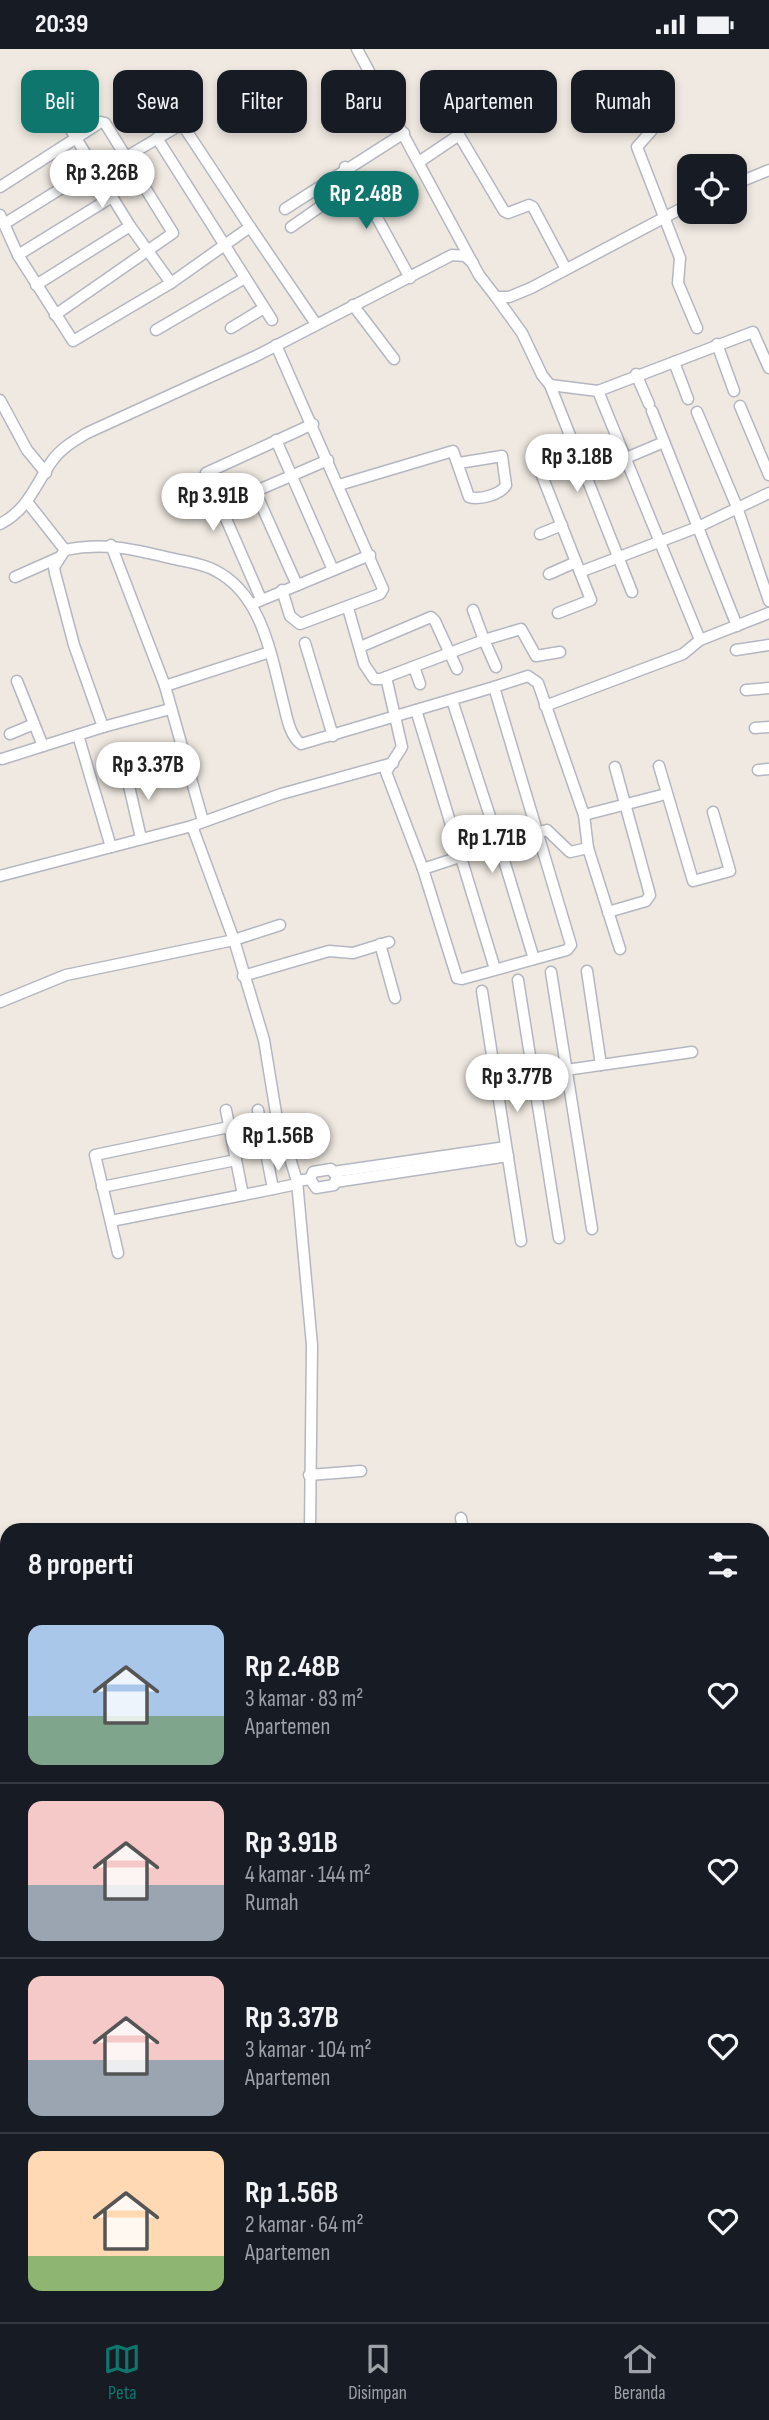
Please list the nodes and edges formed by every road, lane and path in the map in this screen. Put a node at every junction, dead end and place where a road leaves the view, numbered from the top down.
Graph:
1 (357, 49) edge
2 (369, 70) edge
3 (72, 133) edge
4 (404, 133) joint
5 (649, 133) edge
6 (75, 138) junction
7 (157, 138) junction
8 (127, 157) junction
9 (419, 162) junction
10 (345, 167) junction
11 (94, 168) junction
12 (768, 174) edge
13 (747, 180) edge
14 (357, 181) junction
15 (0, 187) edge
16 (112, 197) junction
17 (285, 209) dead end
18 (677, 210) edge
19 (664, 216) junction
20 (2, 219) edge
21 (130, 226) junction
22 (250, 227) junction
23 (291, 227) dead end
24 (223, 245) junction
25 (149, 252) junction
26 (18, 255) junction
27 (473, 263) junction
28 (566, 269) junction
29 (245, 278) junction
30 (410, 278) junction
31 (171, 283) junction
32 (36, 285) junction
33 (496, 297) junction
34 (353, 305) junction
35 (264, 308) junction
36 (55, 315) junction
37 (272, 320) dead end
38 (316, 324) junction
39 (231, 328) dead end
40 (697, 328) dead end
41 (156, 330) dead end
42 (717, 344) junction
43 (276, 345) junction
44 (394, 359) dead end
45 (674, 362) junction
46 (769, 368) edge
47 (636, 374) junction
48 (551, 384) junction
49 (598, 391) junction
50 (734, 391) dead end
51 (688, 399) dead end
52 (0, 400) edge
53 (740, 406) dead end
54 (697, 412) dead end
55 (313, 424) junction
56 (276, 440) junction
57 (664, 443) junction
58 (626, 458) junction
59 (328, 460) junction
60 (459, 463) junction
61 (537, 463) dead end
62 (46, 473) junction
63 (291, 475) junction
64 (769, 475) edge
65 (339, 485) junction
66 (255, 491) junction
67 (769, 493) edge
68 (28, 503) junction
69 (219, 507) junction
70 (737, 507) junction
71 (0, 524) edge
72 (562, 525) junction
73 (698, 527) junction
74 (540, 534) dead end
75 (659, 542) junction
76 (111, 545) junction
77 (63, 553) junction
78 (370, 555) junction
79 (619, 557) junction
80 (578, 567) junction
81 (333, 570) junction
82 (549, 574) dead end
83 (15, 577) dead end
84 (297, 585) junction
85 (282, 590) junction
86 (632, 592) dead end
87 (769, 601) edge
88 (257, 603) junction
89 (348, 608) junction
90 (473, 610) dead end
91 (558, 613) dead end
92 (769, 613) edge
93 (737, 626) junction
94 (700, 640) junction
95 (484, 641) junction
96 (305, 643) dead end
97 (769, 645) edge
98 (360, 647) junction
99 (736, 650) dead end
100 (270, 652) junction
101 (450, 652) junction
102 (560, 652) dead end
103 (414, 667) junction
104 (496, 667) dead end
105 (457, 669) dead end
106 (386, 677) junction
107 (17, 681) dead end
108 (420, 684) dead end
109 (165, 686) junction
110 (494, 687) junction
111 (769, 688) edge
112 (746, 690) dead end
113 (452, 700) junction
114 (545, 706) junction
115 (170, 709) junction
116 (416, 711) junction
117 (394, 717) junction
118 (34, 724) junction
119 (103, 727) junction
120 (769, 727) edge
121 (755, 728) dead end
122 (10, 734) dead end
123 (78, 735) junction
124 (333, 736) junction
125 (43, 746) junction
126 (2, 759) dead end
127 (393, 762) junction
128 (659, 766) dead end
129 (615, 767) dead end
130 (769, 769) edge
131 (758, 770) dead end
132 (126, 773) dead end
133 (666, 794) junction
134 (624, 805) junction
135 (713, 812) dead end
136 (584, 815) junction
137 (203, 821) junction
138 (192, 826) junction
139 (538, 832) junction
140 (141, 838) junction
141 (499, 844) junction
142 (111, 847) junction
143 (588, 848) junction
144 (460, 855) junction
145 (423, 869) junction
146 (0, 876) edge
147 (608, 912) junction
148 (280, 925) dead end
149 (234, 940) junction
150 (620, 949) dead end
151 (534, 959) junction
152 (495, 969) junction
153 (587, 971) dead end
154 (551, 972) dead end
155 (243, 976) junction
156 (517, 980) dead end
157 (482, 991) dead end
158 (395, 998) dead end
159 (0, 1002) edge
160 (692, 1052) dead end
161 (601, 1065) junction
162 (567, 1070) junction
163 (533, 1075) junction
164 (496, 1080) junction
165 (226, 1110) dead end
166 (258, 1110) dead end
167 (229, 1127) junction
168 (507, 1151) junction
169 (236, 1160) junction
170 (334, 1177) junction
171 (310, 1179) junction
172 (297, 1183) junction
173 (102, 1187) junction
174 (274, 1189) junction
175 (243, 1195) junction
176 (111, 1221) junction
177 (592, 1229) dead end
178 (559, 1238) dead end
179 (521, 1241) dead end
180 (118, 1253) dead end
181 (361, 1471) dead end
182 (309, 1475) junction
183 (461, 1518) dead end
184 (310, 1523) edge
185 (462, 1523) edge

1 - 2 street
3 - 6 street
4 - 9 street
4 - 10 street
5 - 19 street
6 - 8 street
6 - 11 street
6 - 15 street
7 - 8 street
7 - 22 street
7 - 24 street
8 - 25 street
9 - 27 street
9 - 28 street
10 - 14 street
10 - 17 street
11 - 16 street
11 - 20 street
12 - 13 street
14 - 23 street
14 - 30 street
16 - 21 street
16 - 26 street
18 - 19 street
19 - 28 street
19 - 40 street
20 - 26 street
21 - 25 street
21 - 32 street
22 - 24 street
22 - 38 street
24 - 29 street
24 - 31 street
25 - 31 street
25 - 36 street
26 - 32 street
27 - 30 street
27 - 33 street
28 - 33 street
29 - 35 street
29 - 41 street
30 - 34 street
31 - 36 street
32 - 36 street
33 - 48 street
34 - 38 street
34 - 44 street
35 - 37 street
35 - 39 street
38 - 43 street
42 - 45 street
42 - 46 street
42 - 50 street
43 - 55 street
43 - 62 street
45 - 47 street
45 - 51 street
47 - 49 street
47 - 57 street
48 - 49 street
48 - 79 street
49 - 58 street
52 - 62 street
53 - 64 street
54 - 70 street
55 - 56 street
55 - 59 street
56 - 63 street
56 - 69 street
57 - 58 street
57 - 73 street
58 - 75 street
59 - 63 street
59 - 65 street
60 - 60 street
60 - 65 street
61 - 72 street
62 - 68 street
63 - 66 street
63 - 81 street
65 - 78 street
66 - 69 street
66 - 84 street
67 - 70 street
68 - 71 street
68 - 77 street
69 - 88 street
70 - 73 street
70 - 87 street
72 - 74 street
72 - 80 street
73 - 75 street
73 - 93 street
75 - 79 street
75 - 94 street
76 - 77 street
76 - 88 street
76 - 109 street
77 - 83 street
77 - 119 street
78 - 81 street
78 - 89 street
79 - 80 street
79 - 86 street
80 - 82 street
80 - 91 street
81 - 84 street
84 - 85 street
85 - 88 street
85 - 89 street
88 - 100 street
89 - 98 street
90 - 95 street
92 - 93 street
93 - 94 street
94 - 114 street
95 - 101 street
95 - 102 street
95 - 104 street
96 - 124 street
97 - 99 street
98 - 101 street
98 - 106 street
100 - 109 street
100 - 124 street
101 - 103 street
101 - 105 street
103 - 106 street
103 - 108 street
106 - 117 street
107 - 118 street
109 - 115 street
110 - 113 street
110 - 114 street
110 - 139 street
111 - 112 street
113 - 116 street
113 - 141 street
114 - 136 street
115 - 119 street
115 - 137 street
116 - 117 street
116 - 144 street
117 - 124 street
117 - 127 street
118 - 122 street
118 - 125 street
119 - 123 street
120 - 121 street
123 - 125 street
123 - 142 street
125 - 126 street
127 - 137 street
127 - 145 street
128 - 133 street
129 - 134 street
130 - 131 street
132 - 140 street
133 - 134 street
133 - 135 street
134 - 136 street
134 - 147 street
136 - 143 street
137 - 138 street
138 - 140 street
138 - 149 street
139 - 141 street
139 - 143 street
139 - 151 street
140 - 142 street
141 - 144 street
141 - 151 street
142 - 146 street
143 - 147 street
144 - 145 street
144 - 152 street
145 - 152 street
147 - 150 street
148 - 149 street
149 - 155 street
149 - 159 street
151 - 152 street
153 - 161 street
154 - 162 street
155 - 158 street
155 - 172 street
156 - 163 street
157 - 164 street
160 - 161 street
161 - 162 street
162 - 163 street
162 - 177 street
163 - 164 street
163 - 178 street
164 - 168 street
165 - 167 street
166 - 174 street
167 - 169 street
167 - 173 street
168 - 170 street
168 - 179 street
169 - 173 street
169 - 175 street
170 - 171 street
170 - 171 street
171 - 172 street
172 - 174 street
172 - 182 street
173 - 176 street
174 - 175 street
175 - 176 street
176 - 180 street
181 - 182 street
182 - 184 street
183 - 185 street

